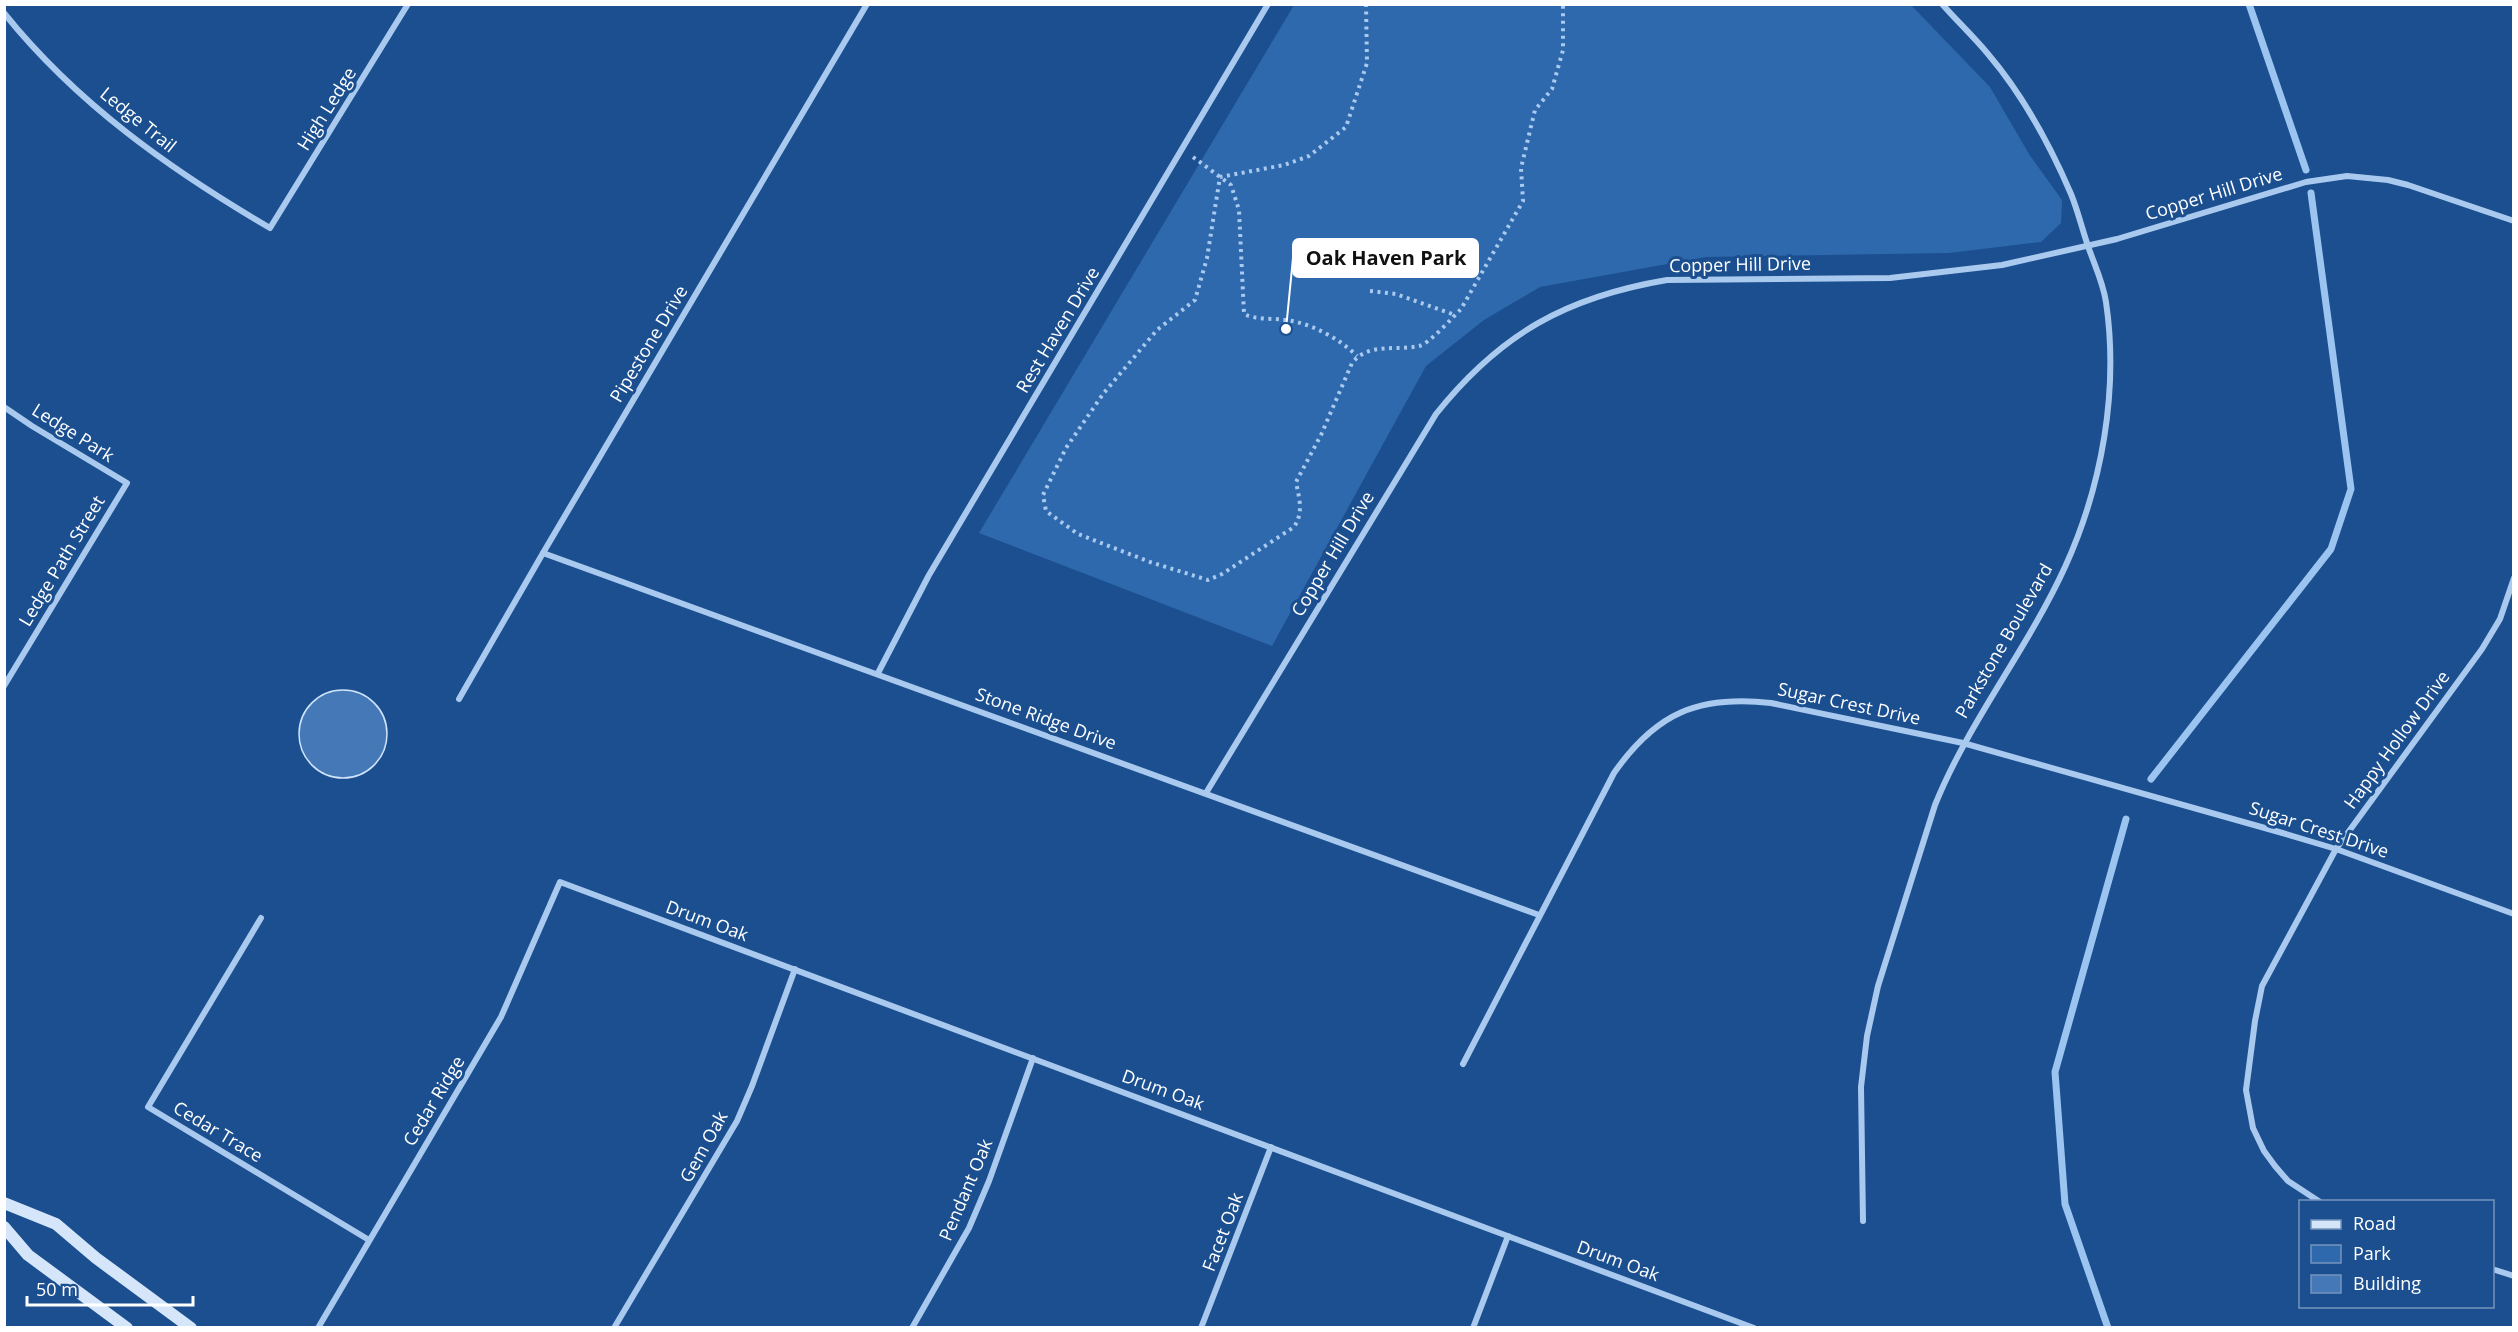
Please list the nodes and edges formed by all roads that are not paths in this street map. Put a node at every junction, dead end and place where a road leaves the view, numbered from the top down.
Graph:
1 (408, 4) edge
2 (867, 4) edge
3 (1268, 4) edge
4 (1942, 4) edge
5 (4, 13) edge
6 (2514, 221) edge
7 (270, 228) joint
8 (2088, 246) junction
9 (4, 407) edge
10 (127, 483) joint
11 (543, 554) junction
12 (2514, 578) edge
13 (878, 674) junction
14 (4, 686) edge
15 (459, 699) dead end
16 (1963, 743) junction
17 (1206, 793) junction
18 (2336, 849) junction
19 (560, 882) joint
20 (2514, 914) edge
21 (1539, 915) junction
22 (261, 918) dead end
23 (795, 969) junction
24 (1033, 1058) junction
25 (1463, 1064) dead end
26 (1271, 1147) junction
27 (2317, 1200) edge
28 (4, 1203) edge
29 (1863, 1221) dead end
30 (4, 1227) edge
31 (1508, 1236) junction
32 (369, 1240) junction
33 (2494, 1269) edge
34 (2514, 1276) edge
35 (127, 1328) edge
36 (191, 1328) edge
37 (318, 1328) edge
38 (614, 1328) edge
39 (912, 1328) edge
40 (1201, 1328) edge
41 (1473, 1328) edge
42 (1754, 1328) edge

1 - 7 street, High Ledge
2 - 11 street, Pipestone Drive
3 - 13 street, Rest Haven Drive
4 - 8 street, Parkstone Boulevard
5 - 7 street, Ledge Trail
6 - 8 street, Copper Hill Drive
8 - 16 street, Parkstone Boulevard
8 - 17 street, Copper Hill Drive
9 - 10 street, Ledge Park
10 - 14 street, Ledge Path Street
11 - 13 street, Stone Ridge Drive
11 - 15 street, Pipestone Drive
12 - 18 street, Happy Hollow Drive
13 - 17 street, Stone Ridge Drive
16 - 18 street, Sugar Crest Drive
16 - 21 street, Sugar Crest Drive
16 - 29 street, Parkstone Boulevard
17 - 21 street, Stone Ridge Drive
18 - 20 street, Sugar Crest Drive
18 - 27 street, Happy Hollow Drive
19 - 23 street, Drum Oak
19 - 32 street, Cedar Ridge
21 - 25 street, Sugar Crest Drive
22 - 32 street, Cedar Trace
23 - 24 street, Drum Oak
23 - 38 street, Gem Oak
24 - 26 street, Drum Oak
24 - 39 street, Pendant Oak
26 - 31 street, Drum Oak
26 - 40 street, Facet Oak
28 - 36 street
30 - 35 street
31 - 41 street
31 - 42 street, Drum Oak
32 - 37 street, Cedar Ridge
33 - 34 street

